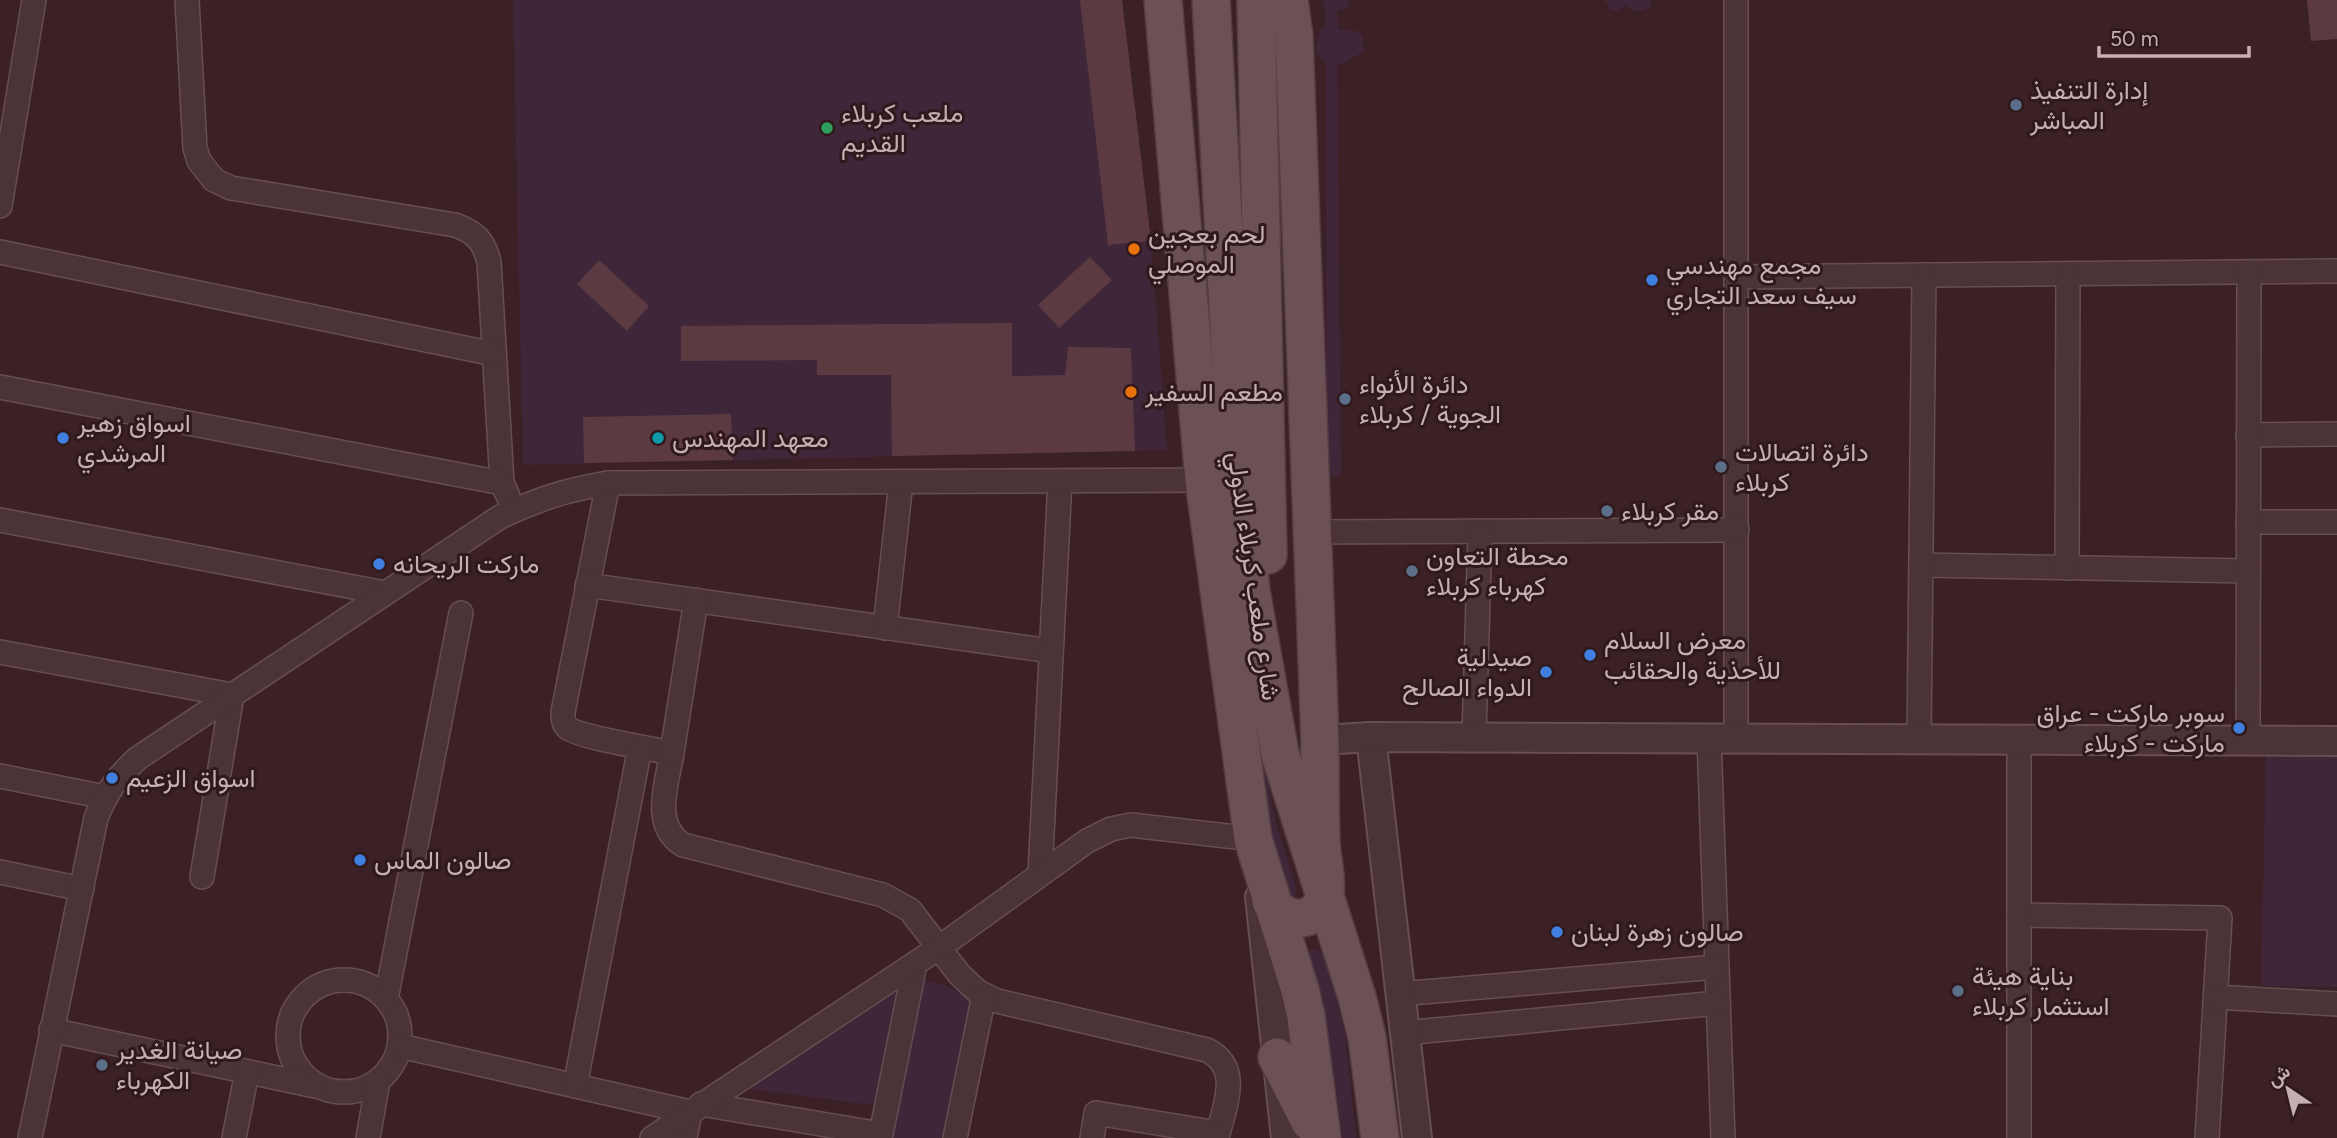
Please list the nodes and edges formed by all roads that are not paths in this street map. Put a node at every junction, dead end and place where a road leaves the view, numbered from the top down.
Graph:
1 (34, 0) edge
2 (187, 0) edge
3 (1163, 0) edge
4 (1211, 0) edge
5 (1256, 0) edge
6 (1289, 0) edge
7 (1297, 0) edge
8 (1736, 0) edge
9 (1294, 36) junction
10 (7, 121) edge
11 (0, 206) edge
12 (0, 253) edge
13 (2337, 271) edge
14 (2249, 272) junction
15 (2068, 274) junction
16 (1924, 275) junction
17 (1736, 277) junction
18 (494, 354) junction
19 (0, 387) edge
20 (2337, 434) edge
21 (2248, 435) junction
22 (1204, 480) junction
23 (1060, 481) junction
24 (901, 482) junction
25 (608, 483) junction
26 (502, 484) junction
27 (514, 510) junction
28 (0, 520) edge
29 (2248, 522) junction
30 (2337, 522) edge
31 (1737, 530) junction
32 (1480, 531) junction
33 (1311, 532) junction
34 (1921, 565) junction
35 (2067, 568) junction
36 (2248, 571) junction
37 (587, 585) junction
38 (385, 593) junction
39 (696, 600) junction
40 (461, 613) dead end
41 (885, 628) junction
42 (1051, 651) junction
43 (0, 652) edge
44 (232, 695) junction
45 (1276, 730) junction
46 (1371, 737) junction
47 (1474, 737) junction
48 (1709, 738) junction
49 (1737, 738) junction
50 (1919, 739) junction
51 (2020, 739) junction
52 (1320, 740) junction
53 (2248, 740) junction
54 (2337, 741) edge
55 (640, 747) junction
56 (672, 753) junction
57 (0, 776) edge
58 (105, 797) junction
59 (1253, 839) junction
60 (0, 872) edge
61 (1040, 873) junction
62 (202, 877) dead end
63 (82, 889) junction
64 (1325, 894) junction
65 (1271, 901) junction
66 (2019, 915) junction
67 (940, 947) junction
68 (1290, 958) junction
69 (915, 964) junction
70 (1347, 966) junction
71 (1717, 967) junction
72 (1399, 994) junction
73 (984, 995) junction
74 (2216, 997) junction
75 (386, 999) junction
76 (1718, 1003) junction
77 (2337, 1004) edge
78 (51, 1030) junction
79 (1404, 1033) junction
80 (400, 1046) junction
81 (1277, 1057) junction
82 (247, 1072) junction
83 (379, 1081) junction
84 (575, 1086) junction
85 (319, 1087) junction
86 (696, 1108) junction
87 (1218, 1136) edge
88 (30, 1138) edge
89 (234, 1138) edge
90 (368, 1138) edge
91 (652, 1138) edge
92 (685, 1138) edge
93 (955, 1138) edge
94 (1091, 1138) edge
95 (1286, 1138) edge
96 (1320, 1138) edge
97 (1380, 1138) edge
98 (1417, 1138) edge
99 (1723, 1138) edge
100 (2019, 1138) edge
101 (2207, 1138) edge

1 - 10 street
2 - 18 street
3 - 22 main road, شارع ملعب كربلاء الدولي
4 - 45 main road, شارع ملعب كربلاء الدولي
5 - 45 main road
6 - 9 main road
7 - 9 main road
8 - 17 street
9 - 33 main road
10 - 11 street
12 - 18 street
13 - 14 street
14 - 15 street
14 - 21 street
15 - 16 street
15 - 35 street
16 - 17 street
16 - 34 street
17 - 31 street
18 - 26 street
19 - 26 street
20 - 21 street
21 - 29 street
22 - 23 street
22 - 59 main road, شارع ملعب كربلاء الدولي
23 - 24 street
23 - 42 street
24 - 25 street
24 - 41 street
25 - 27 street
25 - 37 street
26 - 27 street
27 - 38 street
28 - 38 street
29 - 30 street
29 - 36 street
31 - 32 street
31 - 49 street
32 - 33 street
32 - 47 street
33 - 52 main road
34 - 35 street
34 - 50 street
35 - 36 street
36 - 53 street
37 - 39 street
37 - 55 street
38 - 44 street
39 - 41 street
39 - 56 street
40 - 75 street
41 - 42 street
42 - 61 street
43 - 44 street
44 - 58 street
44 - 62 street
45 - 64 main road, شارع ملعب كربلاء الدولي
46 - 47 street
46 - 52 street
46 - 72 street
47 - 48 street
48 - 49 street
48 - 71 street
49 - 50 street
50 - 51 street
51 - 53 street
51 - 66 street
52 - 64 main road
53 - 54 street
55 - 56 street
55 - 84 street
56 - 67 street
57 - 58 street
58 - 63 street
59 - 61 street
59 - 65 main road, شارع ملعب كربلاء الدولي
59 - 81 street
60 - 63 street
61 - 67 street
63 - 78 street
64 - 65 main road
64 - 70 main road, شارع ملعب كربلاء الدولي
65 - 68 main road, شارع ملعب كربلاء الدولي
66 - 74 street
66 - 100 street
67 - 69 street
67 - 73 street
68 - 70 main road
68 - 96 main road, شارع ملعب كربلاء الدولي
69 - 86 street
69 - 86 street
70 - 97 main road, شارع ملعب كربلاء الدولي
71 - 72 street
71 - 76 street
72 - 79 street
73 - 87 street
73 - 93 street
74 - 77 street
74 - 101 street
75 - 80 street
75 - 85 street
76 - 79 street
76 - 99 street
78 - 82 street
78 - 88 street
79 - 98 street
80 - 83 street
80 - 84 street
81 - 95 street
81 - 96 main road
82 - 85 street
82 - 89 street
83 - 85 street
83 - 90 street
84 - 86 street
86 - 91 street
86 - 92 street
87 - 94 street

